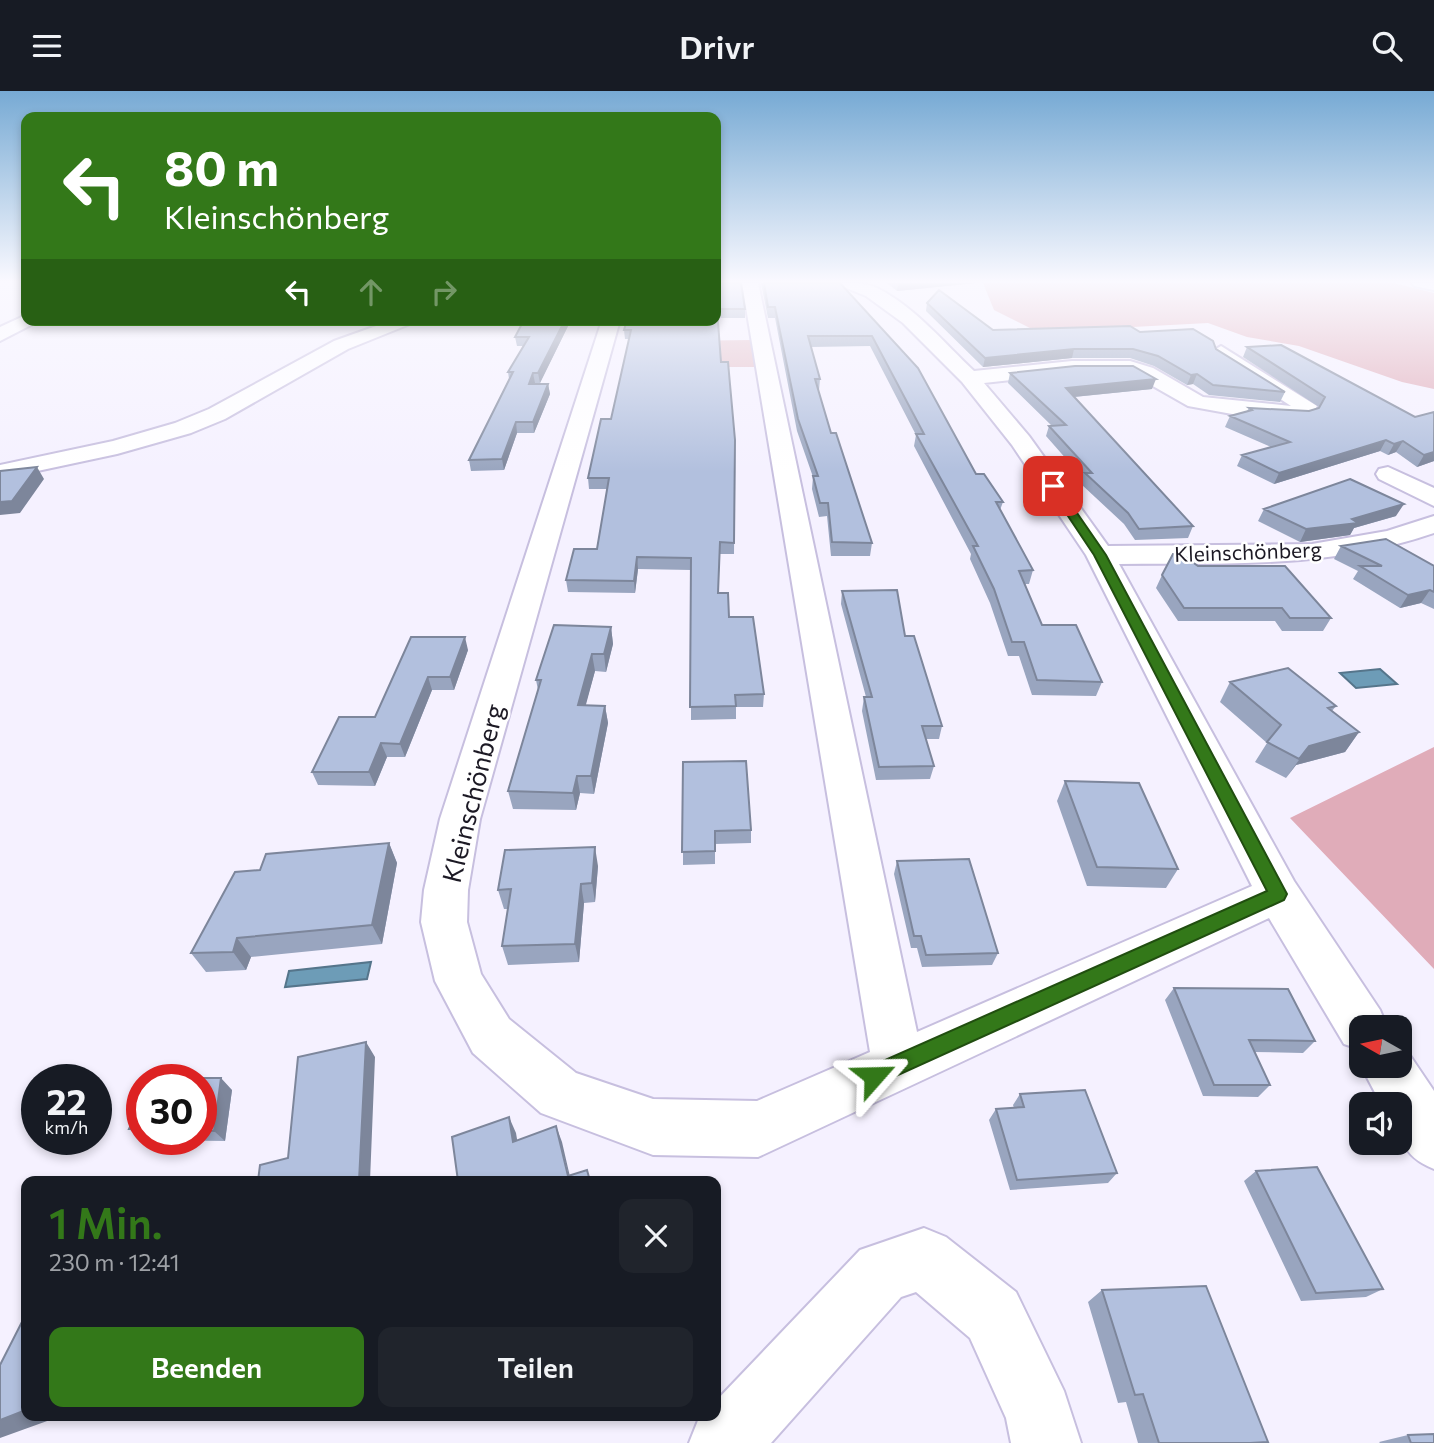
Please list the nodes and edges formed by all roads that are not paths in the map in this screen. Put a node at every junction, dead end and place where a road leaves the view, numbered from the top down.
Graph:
1 (339, 346) edge
2 (603, 346) edge
3 (762, 346) edge
4 (937, 346) edge
5 (1222, 352) edge
6 (969, 378) junction
7 (0, 472) edge
8 (1388, 474) dead end
9 (1434, 498) edge
10 (1434, 524) edge
11 (1100, 555) junction
12 (1278, 894) junction
13 (1354, 1015) edge
14 (898, 1065) junction
15 (1395, 1078) edge
16 (1434, 1141) edge
17 (724, 1443) edge
18 (1046, 1443) edge

1 - 7 street
2 - 14 street, Kleinschönberg
3 - 14 street
4 - 6 street
5 - 6 street
6 - 11 street
8 - 9 street
10 - 11 street, Kleinschönberg
11 - 12 street
12 - 13 street
12 - 14 street, Kleinschönberg
15 - 16 street
17 - 18 street

